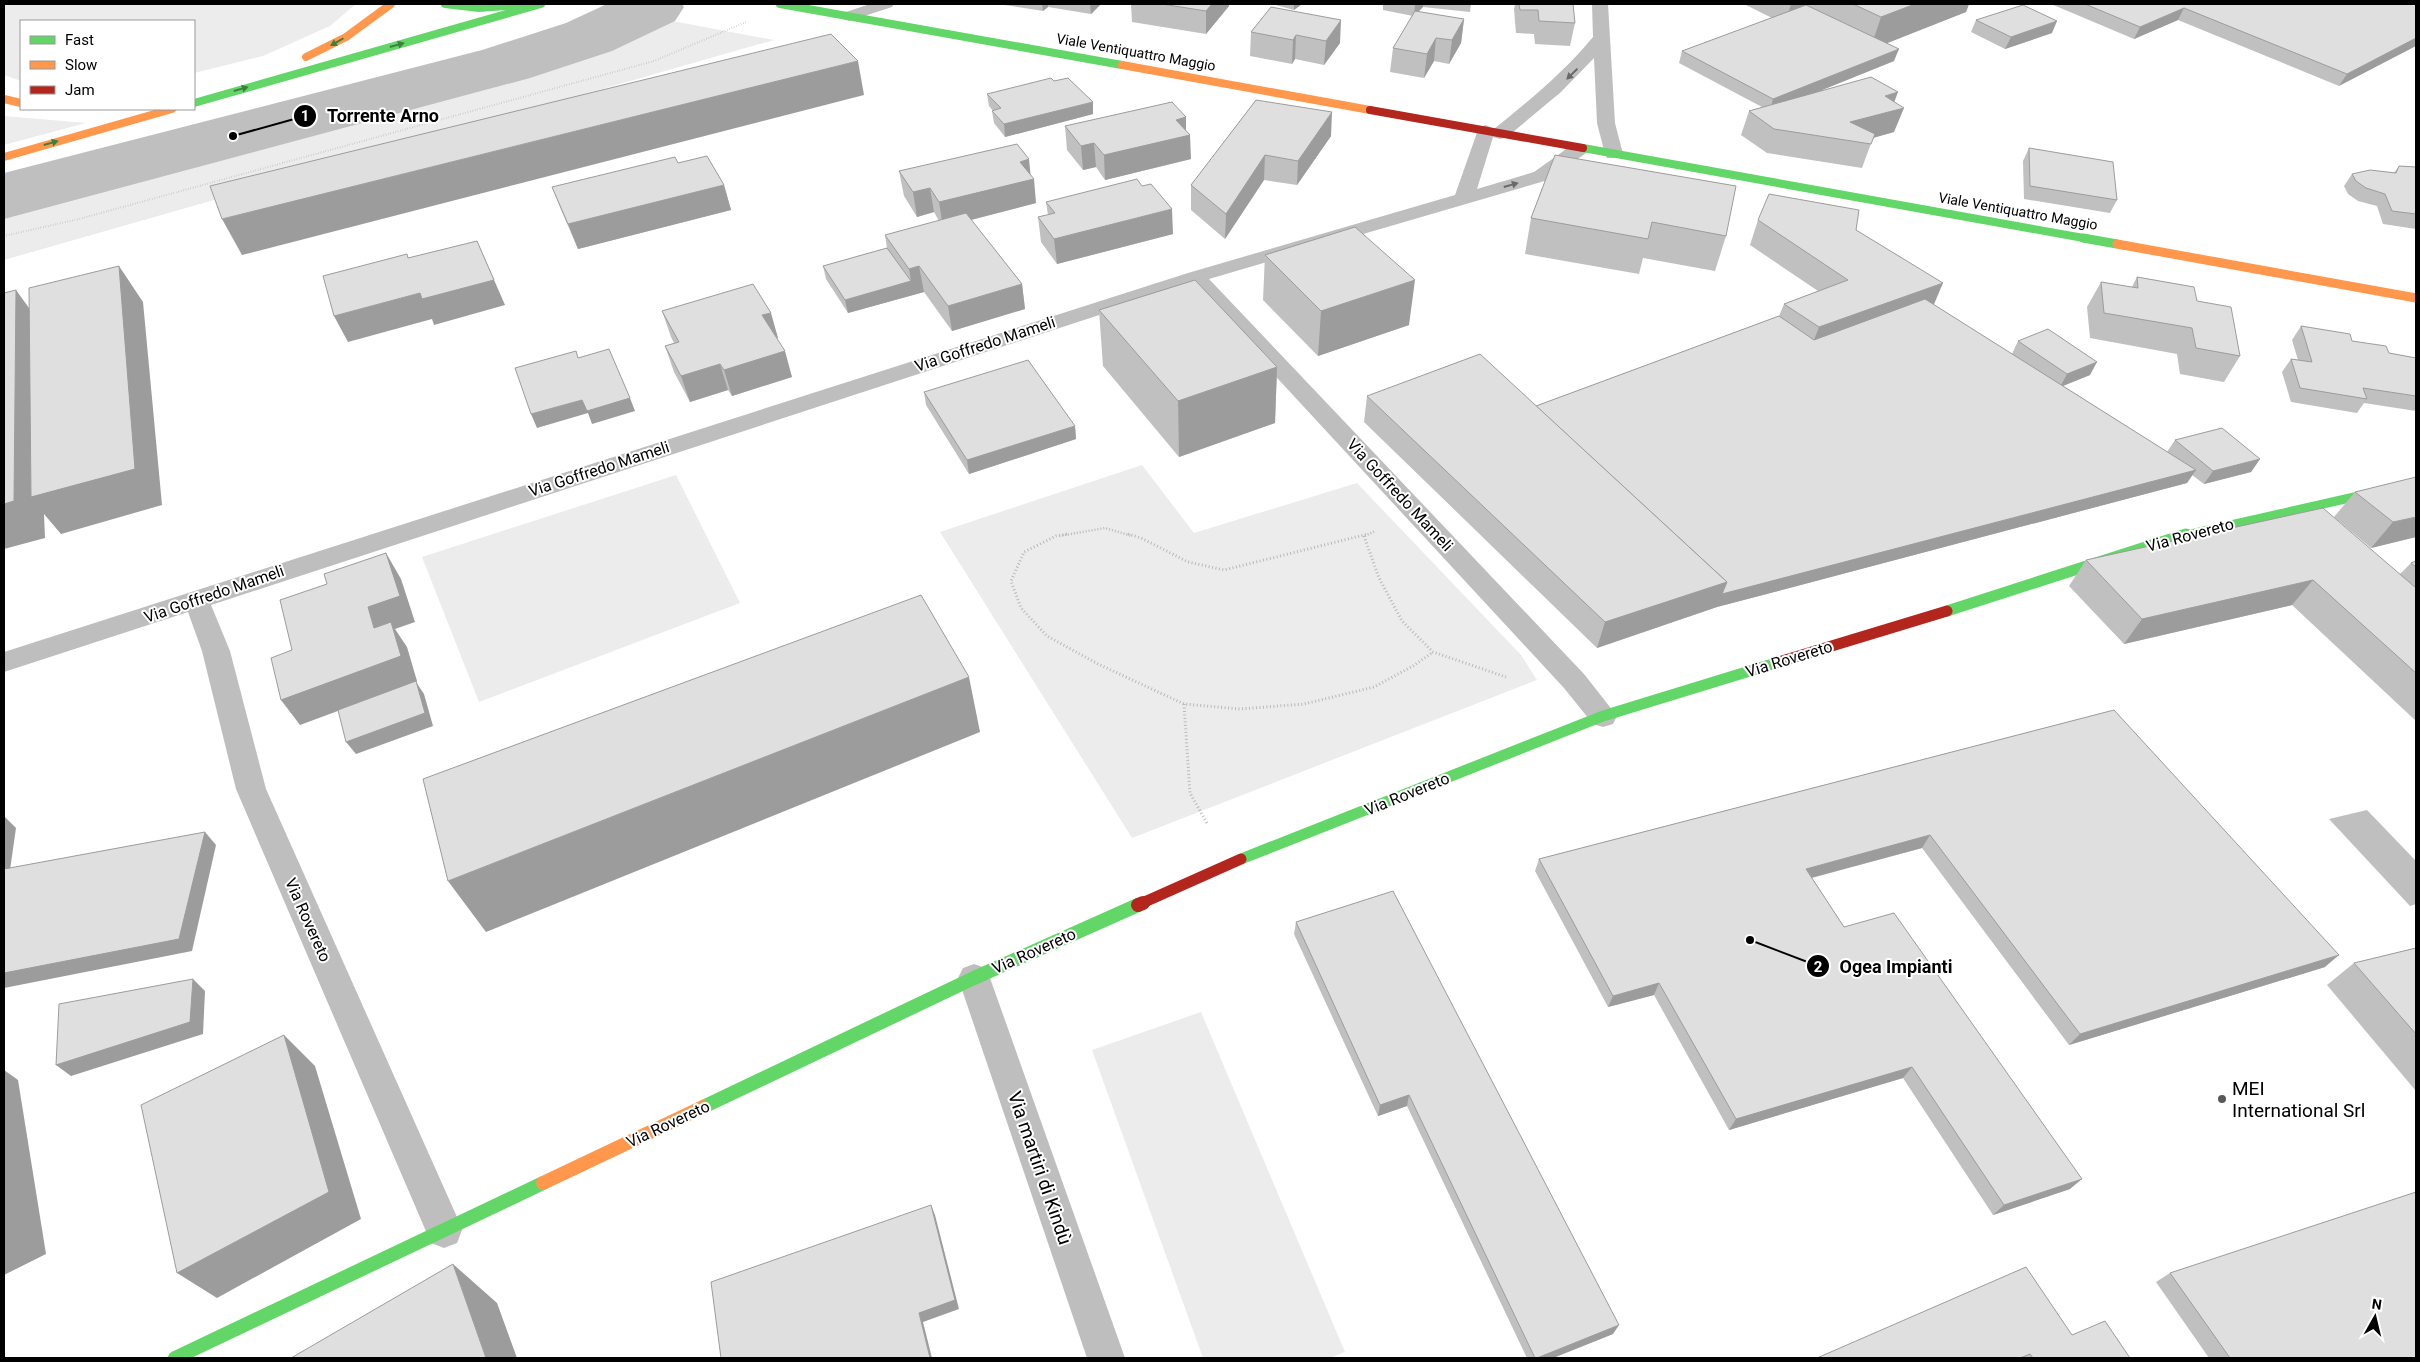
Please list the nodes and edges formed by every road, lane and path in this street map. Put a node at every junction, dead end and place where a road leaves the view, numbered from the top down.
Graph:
1 (391, 4) edge
2 (444, 4) edge
3 (535, 4) edge
4 (541, 4) edge
5 (886, 4) edge
6 (1600, 4) edge
7 (786, 5) edge
8 (849, 16) junction
9 (1603, 36) junction
10 (249, 75) dead end
11 (4, 99) edge
12 (195, 102) edge
13 (20, 103) edge
14 (168, 110) edge
15 (1493, 132) junction
16 (1579, 148) junction
17 (1614, 154) junction
18 (4, 157) edge
19 (1464, 198) junction
20 (4, 236) edge
21 (1195, 276) junction
22 (2416, 298) edge
23 (2416, 483) edge
24 (1416, 512) junction
25 (1364, 536) junction
26 (196, 601) junction
27 (1433, 652) junction
28 (4, 662) edge
29 (1574, 681) junction
30 (1184, 704) junction
31 (1603, 716) junction
32 (1230, 864) junction
33 (974, 978) junction
34 (444, 1230) junction
35 (175, 1358) edge
36 (1106, 1358) edge

1 -> 10 main road
2 - 3 main road
12 -> 4 main road
5 - 8 street
6 - 9 street
7 - 8 main road, Viale Ventiquattro Maggio
7 - 20 path
8 - 15 main road, Viale Ventiquattro Maggio
9 -> 15 street
9 - 17 street
11 - 13 main road
18 -> 14 main road
15 - 16 main road, Viale Ventiquattro Maggio
15 - 19 street
16 - 17 main road, Viale Ventiquattro Maggio
19 -> 16 street, Via Goffredo Mameli
17 - 22 main road, Viale Ventiquattro Maggio
19 - 21 street, Via Goffredo Mameli
21 - 24 street, Via Goffredo Mameli
21 - 26 street, Via Goffredo Mameli
23 - 31 main road, Via Rovereto
24 - 25 path
24 - 29 street, Via Goffredo Mameli
25 - 27 path
25 - 30 path
26 - 28 street, Via Goffredo Mameli
26 - 34 street, Via Rovereto
27 - 29 path
27 - 30 path
29 - 31 street, Via Goffredo Mameli
30 - 32 path
31 - 32 main road, Via Rovereto
32 - 33 main road, Via Rovereto
33 - 34 main road, Via Rovereto
33 - 36 street, Via martiri di Kindù
34 - 35 main road, Via Rovereto

